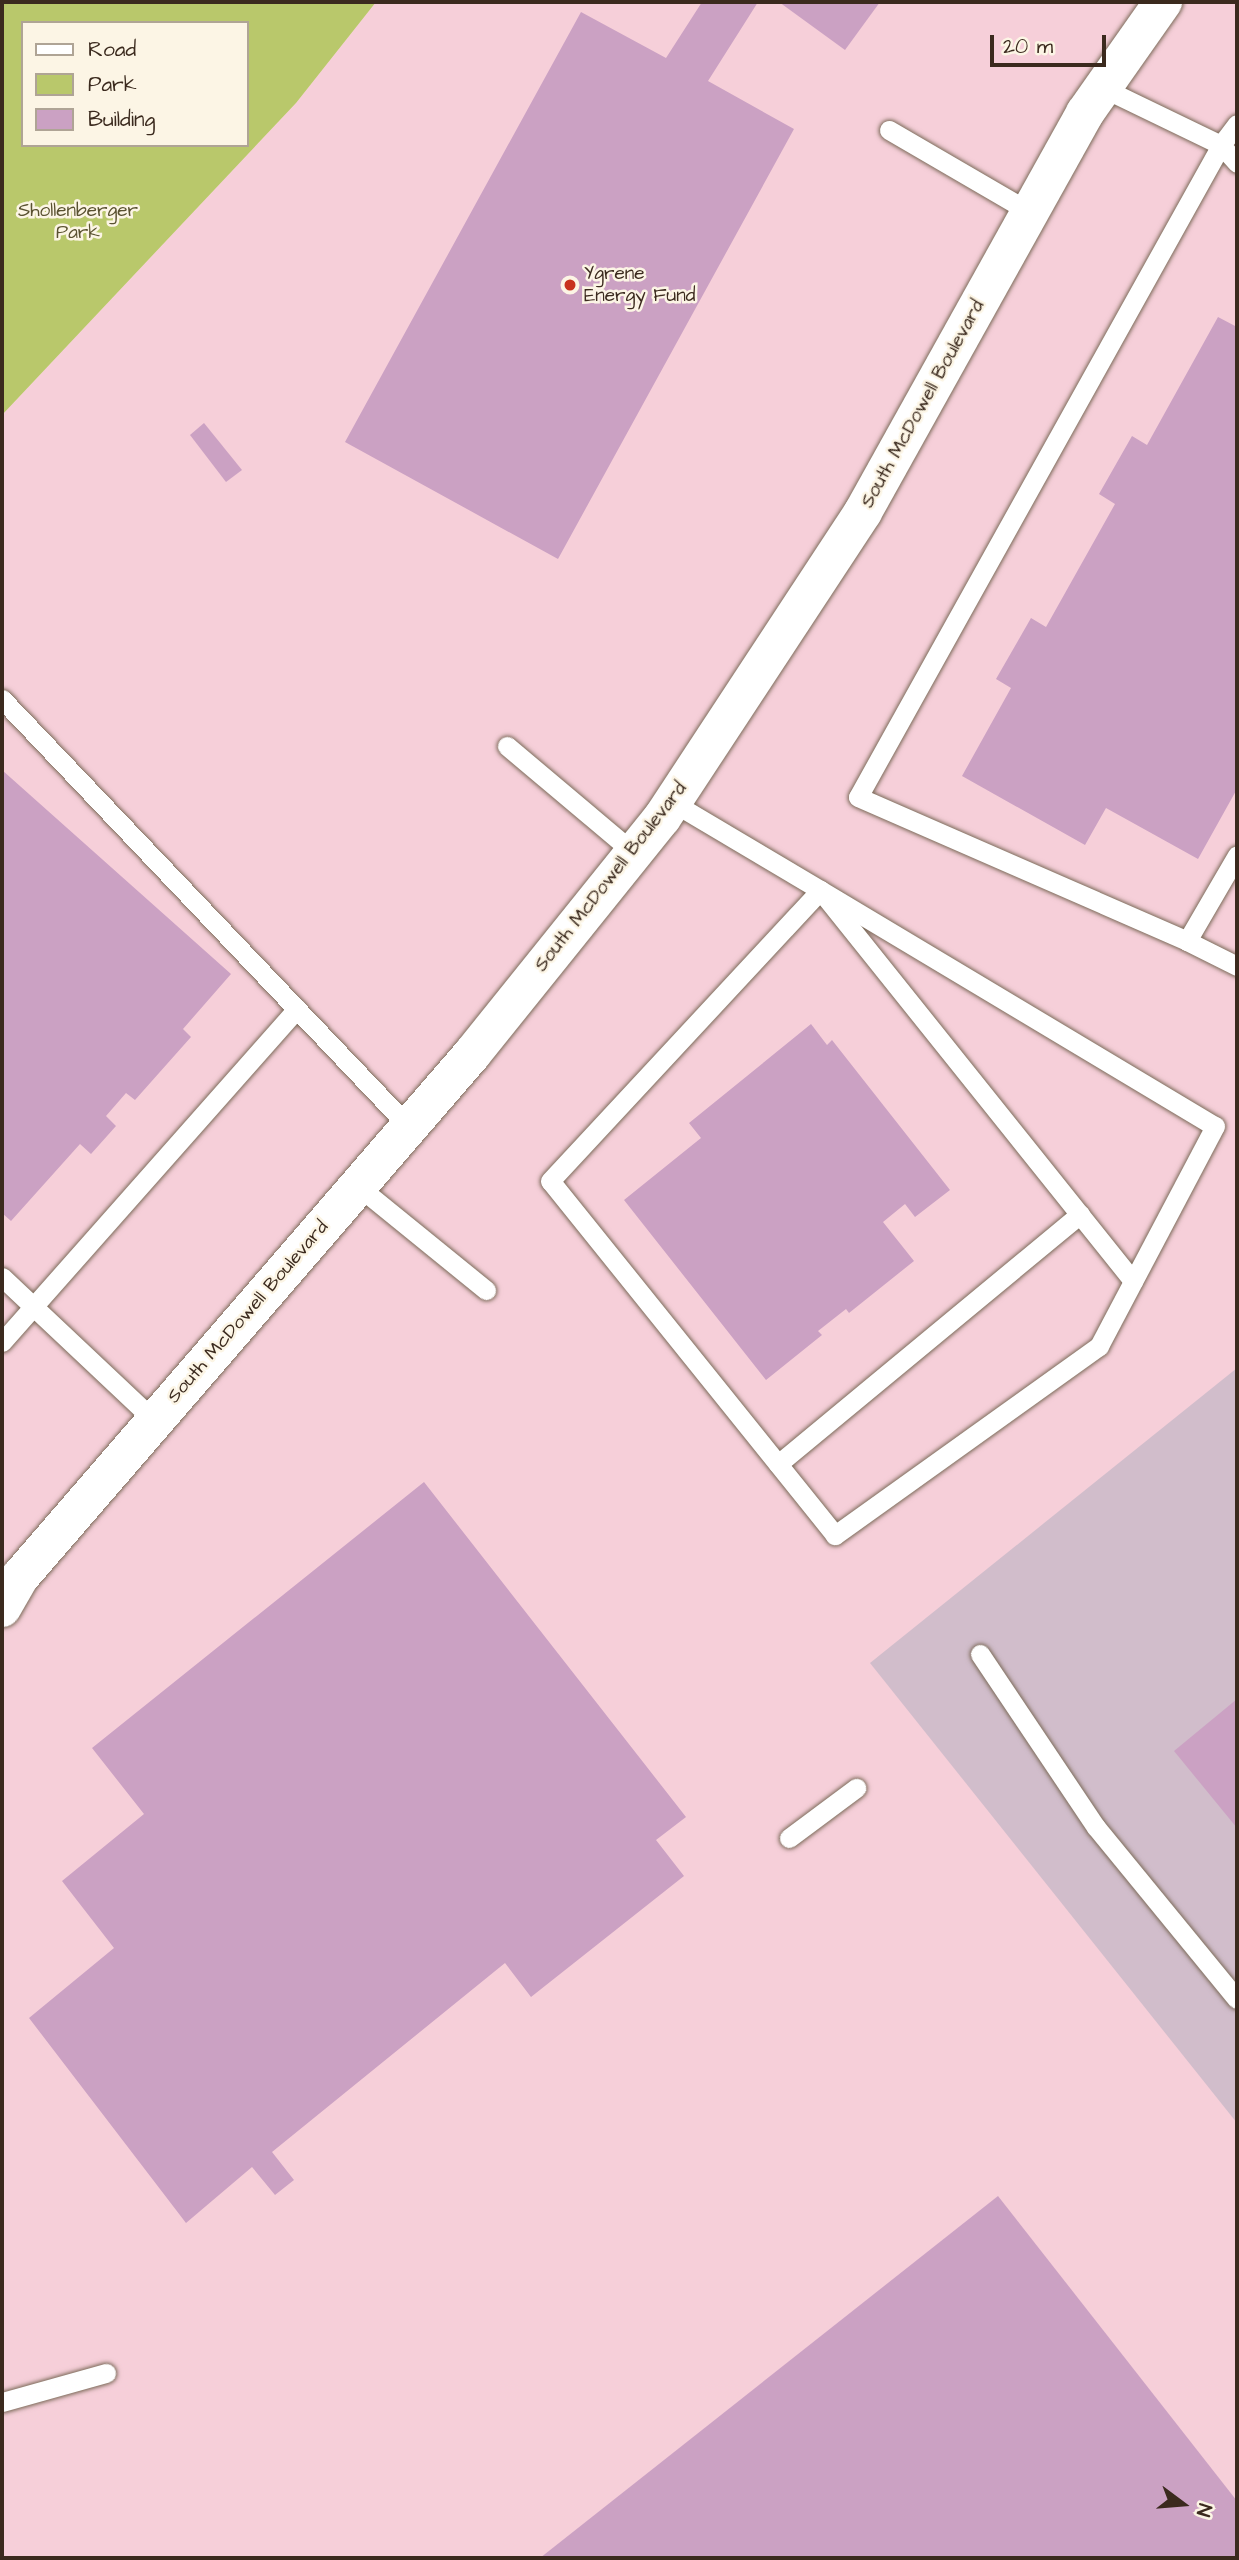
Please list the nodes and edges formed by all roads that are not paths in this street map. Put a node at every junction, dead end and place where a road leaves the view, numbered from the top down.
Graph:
1 (1163, 2) edge
2 (1103, 88) junction
3 (1237, 124) edge
4 (889, 130) dead end
5 (1221, 145) junction
6 (1237, 163) edge
7 (1030, 212) junction
8 (2, 699) edge
9 (508, 746) dead end
10 (672, 802) junction
11 (634, 853) junction
12 (1237, 855) edge
13 (820, 890) junction
14 (1186, 941) junction
15 (1237, 966) edge
16 (297, 1009) junction
17 (409, 1128) junction
18 (358, 1186) junction
19 (1080, 1214) junction
20 (2, 1278) edge
21 (1133, 1281) junction
22 (486, 1290) dead end
23 (34, 1306) junction
24 (2, 1342) edge
25 (155, 1421) junction
26 (778, 1464) junction
27 (2, 1608) edge
28 (980, 1654) dead end
29 (856, 1788) dead end
30 (789, 1838) dead end
31 (1237, 1999) edge
32 (106, 2373) dead end
33 (2, 2402) edge

1 - 2 street, South McDowell Boulevard
2 - 5 lane
2 - 7 street, South McDowell Boulevard
3 - 5 lane
4 - 7 lane
5 - 6 lane
5 - 14 lane
7 - 10 street, South McDowell Boulevard
8 - 16 lane
9 - 11 lane
10 - 11 street, South McDowell Boulevard
10 - 13 lane
11 - 17 street, South McDowell Boulevard
12 - 14 lane
13 - 19 lane
13 - 21 lane
13 - 26 lane
14 - 15 lane
16 - 17 lane
16 - 23 lane
17 - 18 street, South McDowell Boulevard
18 - 22 lane
18 - 25 street, South McDowell Boulevard
19 - 21 lane
19 - 26 lane
20 - 23 lane
21 - 26 lane
23 - 24 lane
23 - 25 lane
25 - 27 street, South McDowell Boulevard
28 - 31 lane
29 - 30 lane
32 - 33 lane

